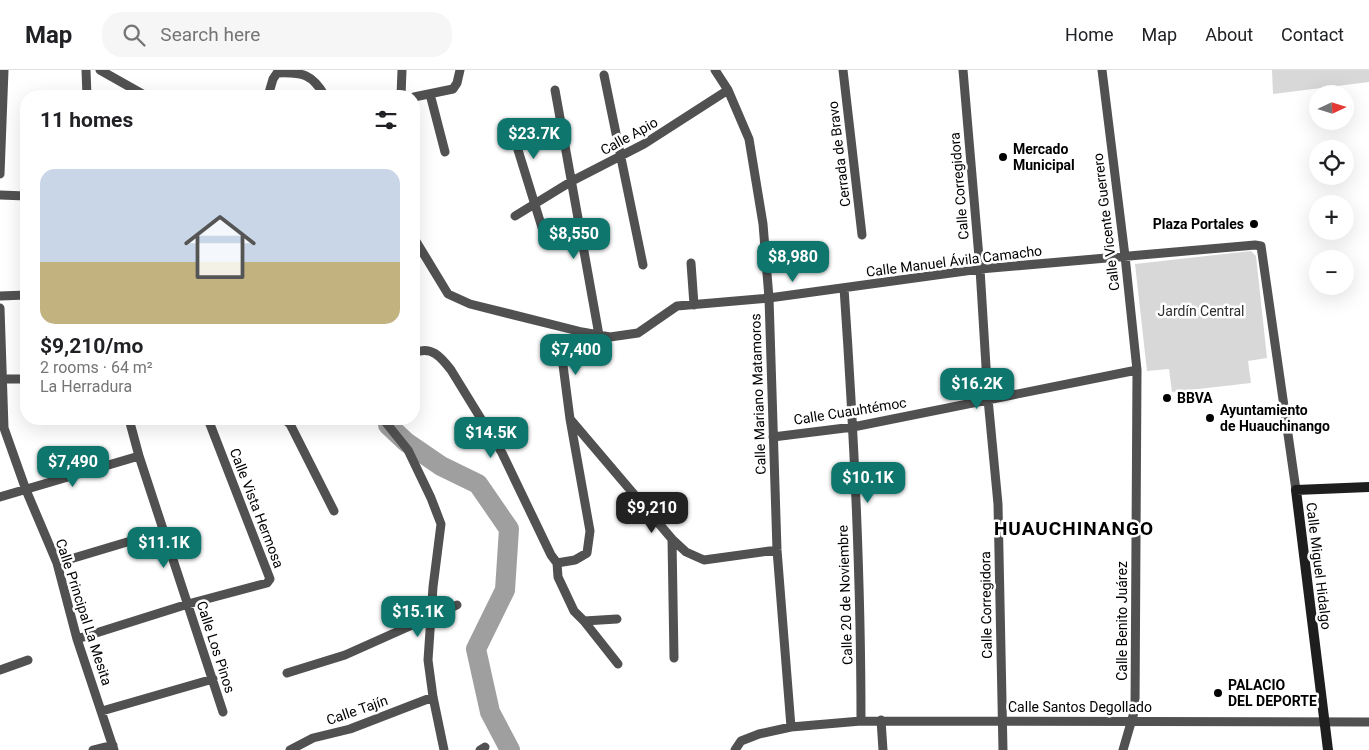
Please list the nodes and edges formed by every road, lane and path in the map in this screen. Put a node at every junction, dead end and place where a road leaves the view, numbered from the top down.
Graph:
1 (4, 70) edge
2 (86, 70) edge
3 (100, 70) edge
4 (402, 70) edge
5 (460, 70) edge
6 (715, 70) edge
7 (843, 70) edge
8 (963, 70) edge
9 (1102, 70) edge
10 (604, 75) dead end
11 (88, 90) edge
12 (135, 90) edge
13 (270, 90) edge
14 (321, 90) edge
15 (401, 90) edge
16 (555, 90) dead end
17 (728, 90) junction
18 (430, 94) junction
19 (420, 96) edge
20 (510, 124) dead end
21 (1, 151) edge
22 (445, 152) dead end
23 (622, 156) junction
24 (0, 174) edge
25 (572, 182) junction
26 (0, 195) edge
27 (20, 196) edge
28 (536, 204) junction
29 (514, 216) dead end
30 (544, 234) dead end
31 (862, 235) dead end
32 (1262, 246) joint
33 (420, 248) edge
34 (1125, 256) junction
35 (691, 263) dead end
36 (643, 265) dead end
37 (980, 269) junction
38 (844, 288) junction
39 (20, 295) edge
40 (0, 296) edge
41 (769, 298) junction
42 (694, 305) junction
43 (0, 308) edge
44 (582, 332) junction
45 (599, 336) junction
46 (420, 350) edge
47 (1137, 370) junction
48 (2, 379) junction
49 (20, 379) edge
50 (988, 399) junction
51 (570, 419) junction
52 (131, 425) edge
53 (210, 425) edge
54 (291, 425) edge
55 (388, 425) edge
56 (853, 427) junction
57 (773, 436) junction
58 (139, 456) junction
59 (1369, 487) edge
60 (26, 490) junction
61 (1296, 490) junction
62 (0, 498) edge
63 (334, 511) dead end
64 (164, 531) junction
65 (672, 539) junction
66 (777, 550) junction
67 (57, 563) junction
68 (557, 563) junction
69 (188, 604) junction
70 (457, 605) dead end
71 (432, 616) junction
72 (617, 619) dead end
73 (584, 620) junction
74 (77, 639) junction
75 (674, 658) dead end
76 (28, 660) dead end
77 (618, 664) dead end
78 (0, 670) edge
79 (287, 672) dead end
80 (212, 679) junction
81 (433, 697) junction
82 (102, 711) junction
83 (223, 712) dead end
84 (880, 720) junction
85 (1003, 720) junction
86 (861, 721) junction
87 (1131, 722) junction
88 (1369, 722) edge
89 (1325, 723) junction
90 (791, 727) junction
91 (114, 747) edge
92 (93, 750) edge
93 (290, 750) edge
94 (444, 750) edge
95 (735, 750) edge
96 (883, 750) edge
97 (1003, 750) edge
98 (1123, 750) edge
99 (1328, 750) edge

1 - 21 street
2 - 11 street
3 - 12 street
4 - 15 street
5 - 18 street
6 - 17 street, Calle Mariano Matamoros
7 - 31 street, Cerrada de Bravo
8 - 37 street, Calle Corregidora
9 - 34 street, Calle Vicente Guerrero
10 - 23 street
13 - 14 street
16 - 25 street
17 - 23 street, Calle Apio
17 - 41 street, Calle Mariano Matamoros
18 - 19 street
18 - 22 street
20 - 28 street
21 - 24 street
23 - 25 street, Calle Apio
23 - 36 street
25 - 28 street, Calle Apio
25 - 45 street
26 - 27 street
28 - 29 street, Calle Apio
28 - 30 street
32 - 34 street, Calle Manuel Ávila Camacho
32 - 61 street, Calle Miguel Hidalgo
33 - 44 street, Calle Manuel Ávila Camacho
34 - 37 street, Calle Manuel Ávila Camacho
34 - 47 street, Calle Vicente Guerrero
35 - 42 street
37 - 38 street, Calle Manuel Ávila Camacho
37 - 50 street, Calle Corregidora
38 - 41 street, Calle Manuel Ávila Camacho
38 - 56 street, Calle 20 de Noviembre
39 - 40 street
41 - 42 street, Calle Manuel Ávila Camacho
41 - 57 street, Calle Mariano Matamoros
42 - 45 street, Calle Manuel Ávila Camacho
43 - 48 street, Calle Principal La Mesita
44 - 45 street, Calle Manuel Ávila Camacho
44 - 51 street
46 - 68 street
47 - 50 street, Calle Cuauhtémoc
47 - 87 street, Calle Benito Juárez
48 - 49 street
48 - 60 street, Calle Principal La Mesita
50 - 56 street, Calle Cuauhtémoc
50 - 85 street, Calle Corregidora
51 - 65 street
51 - 68 street
52 - 58 street, Calle Los Pinos
53 - 69 street, Calle Vista Hermosa
54 - 63 street
55 - 71 street
56 - 57 street, Calle Cuauhtémoc
56 - 86 street, Calle 20 de Noviembre
57 - 66 street, Calle Mariano Matamoros
58 - 60 street
58 - 64 street, Calle Los Pinos
59 - 61 main road
60 - 62 street
60 - 67 street, Calle Principal La Mesita
61 - 89 main road, Calle Miguel Hidalgo
64 - 67 street
64 - 69 street, Calle Los Pinos
65 - 66 street
65 - 75 street
66 - 90 street, Calle Mariano Matamoros
67 - 74 street, Calle Principal La Mesita
68 - 73 street
69 - 74 street
69 - 80 street, Calle Los Pinos
70 - 71 street
71 - 79 street
71 - 81 street
72 - 73 street
73 - 77 street
74 - 82 street, Calle Principal La Mesita
76 - 78 street
80 - 82 street
80 - 83 street, Calle Los Pinos
81 - 93 street, Calle Tajín
81 - 94 street
82 - 91 street, Calle Principal La Mesita
84 - 85 street, Calle Santos Degollado
84 - 86 street, Calle Santos Degollado
84 - 96 street
85 - 87 street, Calle Santos Degollado
85 - 97 street, Calle Corregidora
86 - 90 street, Calle Santos Degollado
87 - 89 street, Calle Santos Degollado
87 - 98 street, Calle Benito Juárez
88 - 89 street, Calle Santos Degollado
89 - 99 main road, Calle Miguel Hidalgo
90 - 95 street, Calle Santos Degollado
91 - 92 street

